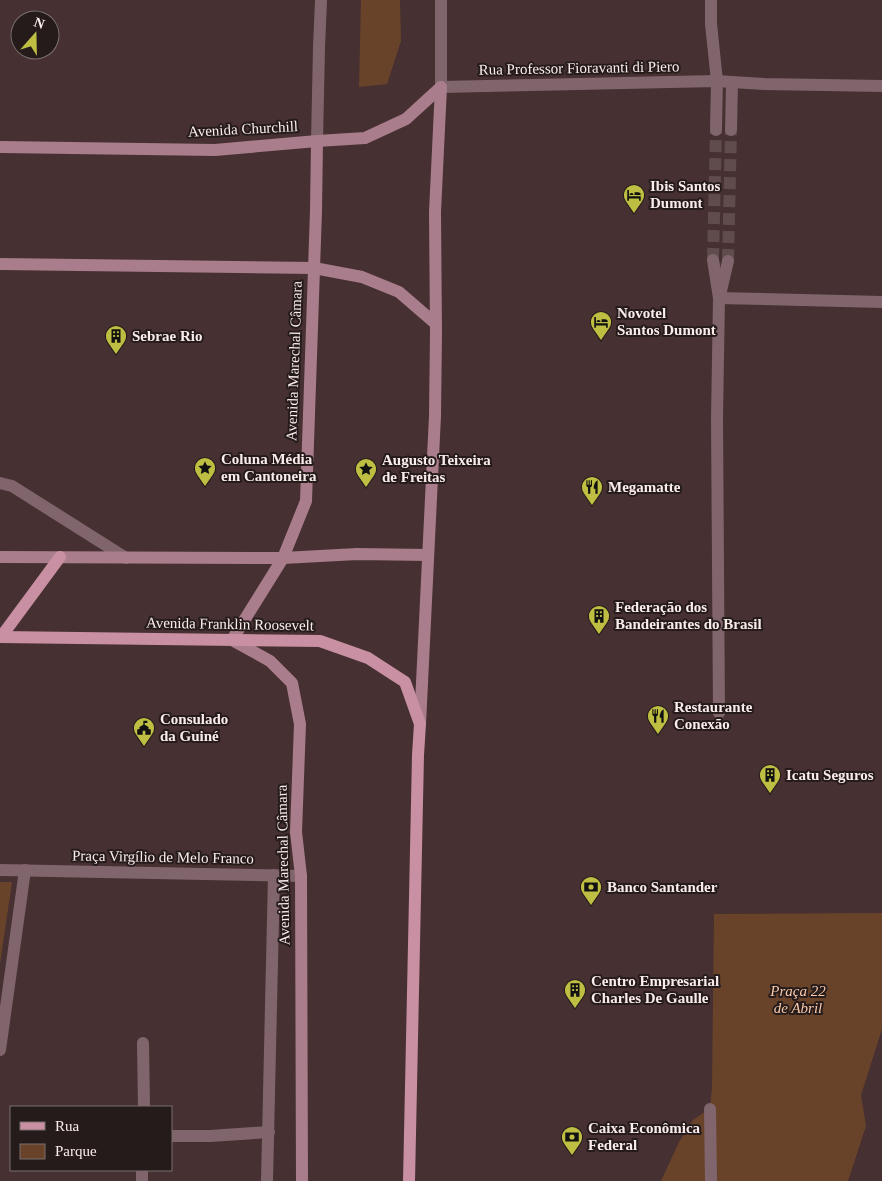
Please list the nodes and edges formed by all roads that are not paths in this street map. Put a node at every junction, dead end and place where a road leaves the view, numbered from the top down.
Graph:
1 (322, 0) edge
2 (440, 0) edge
3 (712, 0) edge
4 (717, 81) junction
5 (732, 82) junction
6 (882, 86) edge
7 (441, 87) junction
8 (716, 130) tunnel mouth
9 (731, 130) tunnel mouth
10 (318, 141) junction
11 (0, 147) edge
12 (713, 260) tunnel mouth
13 (728, 261) tunnel mouth
14 (0, 264) edge
15 (314, 268) junction
16 (720, 298) junction
17 (882, 302) edge
18 (436, 324) junction
19 (0, 483) edge
20 (428, 555) junction
21 (0, 556) edge
22 (60, 558) junction
23 (126, 558) junction
24 (283, 558) junction
25 (0, 637) edge
26 (232, 640) junction
27 (719, 713) dead end
28 (420, 724) junction
29 (0, 870) edge
30 (25, 870) junction
31 (274, 875) junction
32 (301, 876) junction
33 (143, 1043) dead end
34 (0, 1050) edge
35 (144, 1106) edge
36 (710, 1108) dead end
37 (269, 1132) junction
38 (172, 1136) edge
39 (268, 1181) edge
40 (302, 1181) edge
41 (409, 1181) edge
42 (711, 1181) edge

1 - 10 street, Avenida Marechal Câmara
2 - 7 street
3 - 4 street
4 - 5 street, Rua Professor Fioravanti di Piero
4 - 7 street, Rua Professor Fioravanti di Piero
4 - 8 street
5 - 6 street, Rua Professor Fioravanti di Piero
5 - 9 street
7 - 10 street, Avenida Churchill
7 - 18 street
10 - 11 street, Avenida Churchill
10 - 15 street, Avenida Marechal Câmara
12 - 16 street
13 - 16 street
14 - 15 street
15 - 18 street
15 - 24 street, Avenida Marechal Câmara
16 - 17 street
16 - 27 street
18 - 20 street
19 - 23 street
20 - 24 street
20 - 28 street
21 - 22 street
22 - 23 street
22 - 25 main road
23 - 24 street
24 - 26 street, Avenida Marechal Câmara
25 - 26 main road, Avenida Franklin Roosevelt
26 - 28 main road, Avenida Franklin Roosevelt
26 - 32 street, Avenida Marechal Câmara
28 - 41 main road
29 - 30 street, Praça Virgílio de Melo Franco
30 - 31 street, Praça Virgílio de Melo Franco
30 - 34 street
31 - 32 street, Praça Virgílio de Melo Franco
31 - 37 street, Avenida Marechal Câmara
32 - 40 street, Avenida Marechal Câmara
33 - 35 street
36 - 42 street
37 - 38 street
37 - 39 street, Avenida Marechal Câmara

